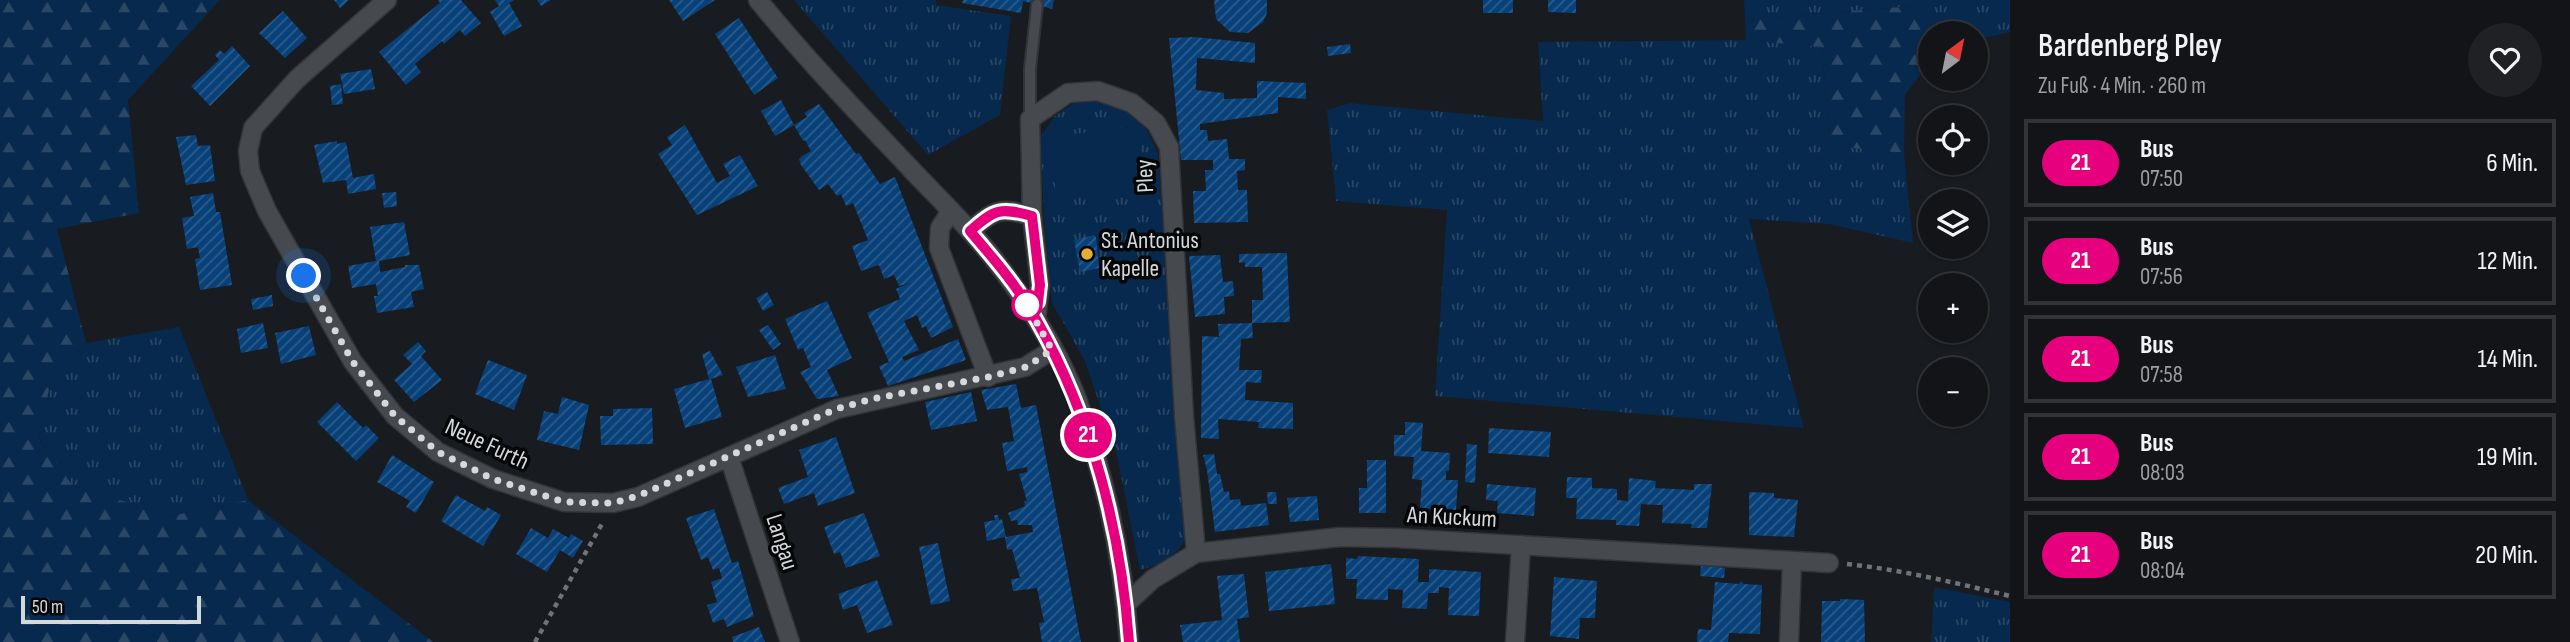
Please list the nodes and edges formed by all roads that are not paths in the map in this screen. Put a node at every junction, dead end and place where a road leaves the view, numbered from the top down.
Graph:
1 (387, 0) edge
2 (758, 0) edge
3 (1037, 5) dead end
4 (1030, 119) junction
5 (951, 211) junction
6 (1032, 216) junction
7 (970, 231) junction
8 (1036, 319) junction
9 (1052, 350) junction
10 (988, 377) junction
11 (729, 457) junction
12 (1521, 545) junction
13 (1196, 553) junction
14 (1792, 561) junction
15 (1829, 563) road end
16 (1126, 604) junction
17 (790, 642) edge
18 (1129, 642) edge
19 (1514, 642) edge
20 (1789, 642) edge

1 - 11 street, Neue Furth
2 - 5 street
3 - 4 lane
4 - 6 street
4 - 13 street, Pley
5 - 7 street
5 - 10 street
6 - 7 street
6 - 8 street
7 - 8 street
8 - 9 street
9 - 10 street, Neue Furth
9 - 16 street
10 - 11 street, Neue Furth
11 - 17 street, Langau
12 - 13 street, An Kuckum
12 - 14 street, An Kuckum
12 - 19 street
13 - 16 street, An Kuckum
14 - 15 street, An Kuckum
14 - 20 street
16 - 18 street

